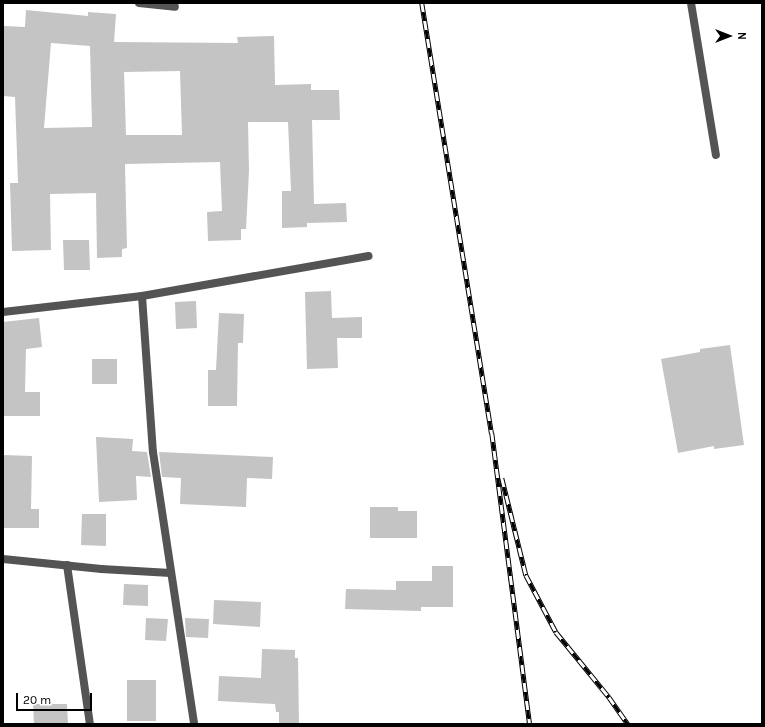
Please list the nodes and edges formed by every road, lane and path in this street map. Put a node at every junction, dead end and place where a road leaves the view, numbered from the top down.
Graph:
1 (140, 3) edge
2 (691, 3) edge
3 (175, 7) dead end
4 (716, 155) dead end
5 (369, 256) dead end
6 (142, 296) junction
7 (3, 312) edge
8 (3, 559) edge
9 (67, 565) junction
10 (171, 573) junction
11 (90, 724) edge
12 (194, 724) edge

1 - 3 street
2 - 4 street
5 - 6 street
6 - 7 street
6 - 10 street
8 - 9 street
9 - 10 street
9 - 11 street
10 - 12 street

